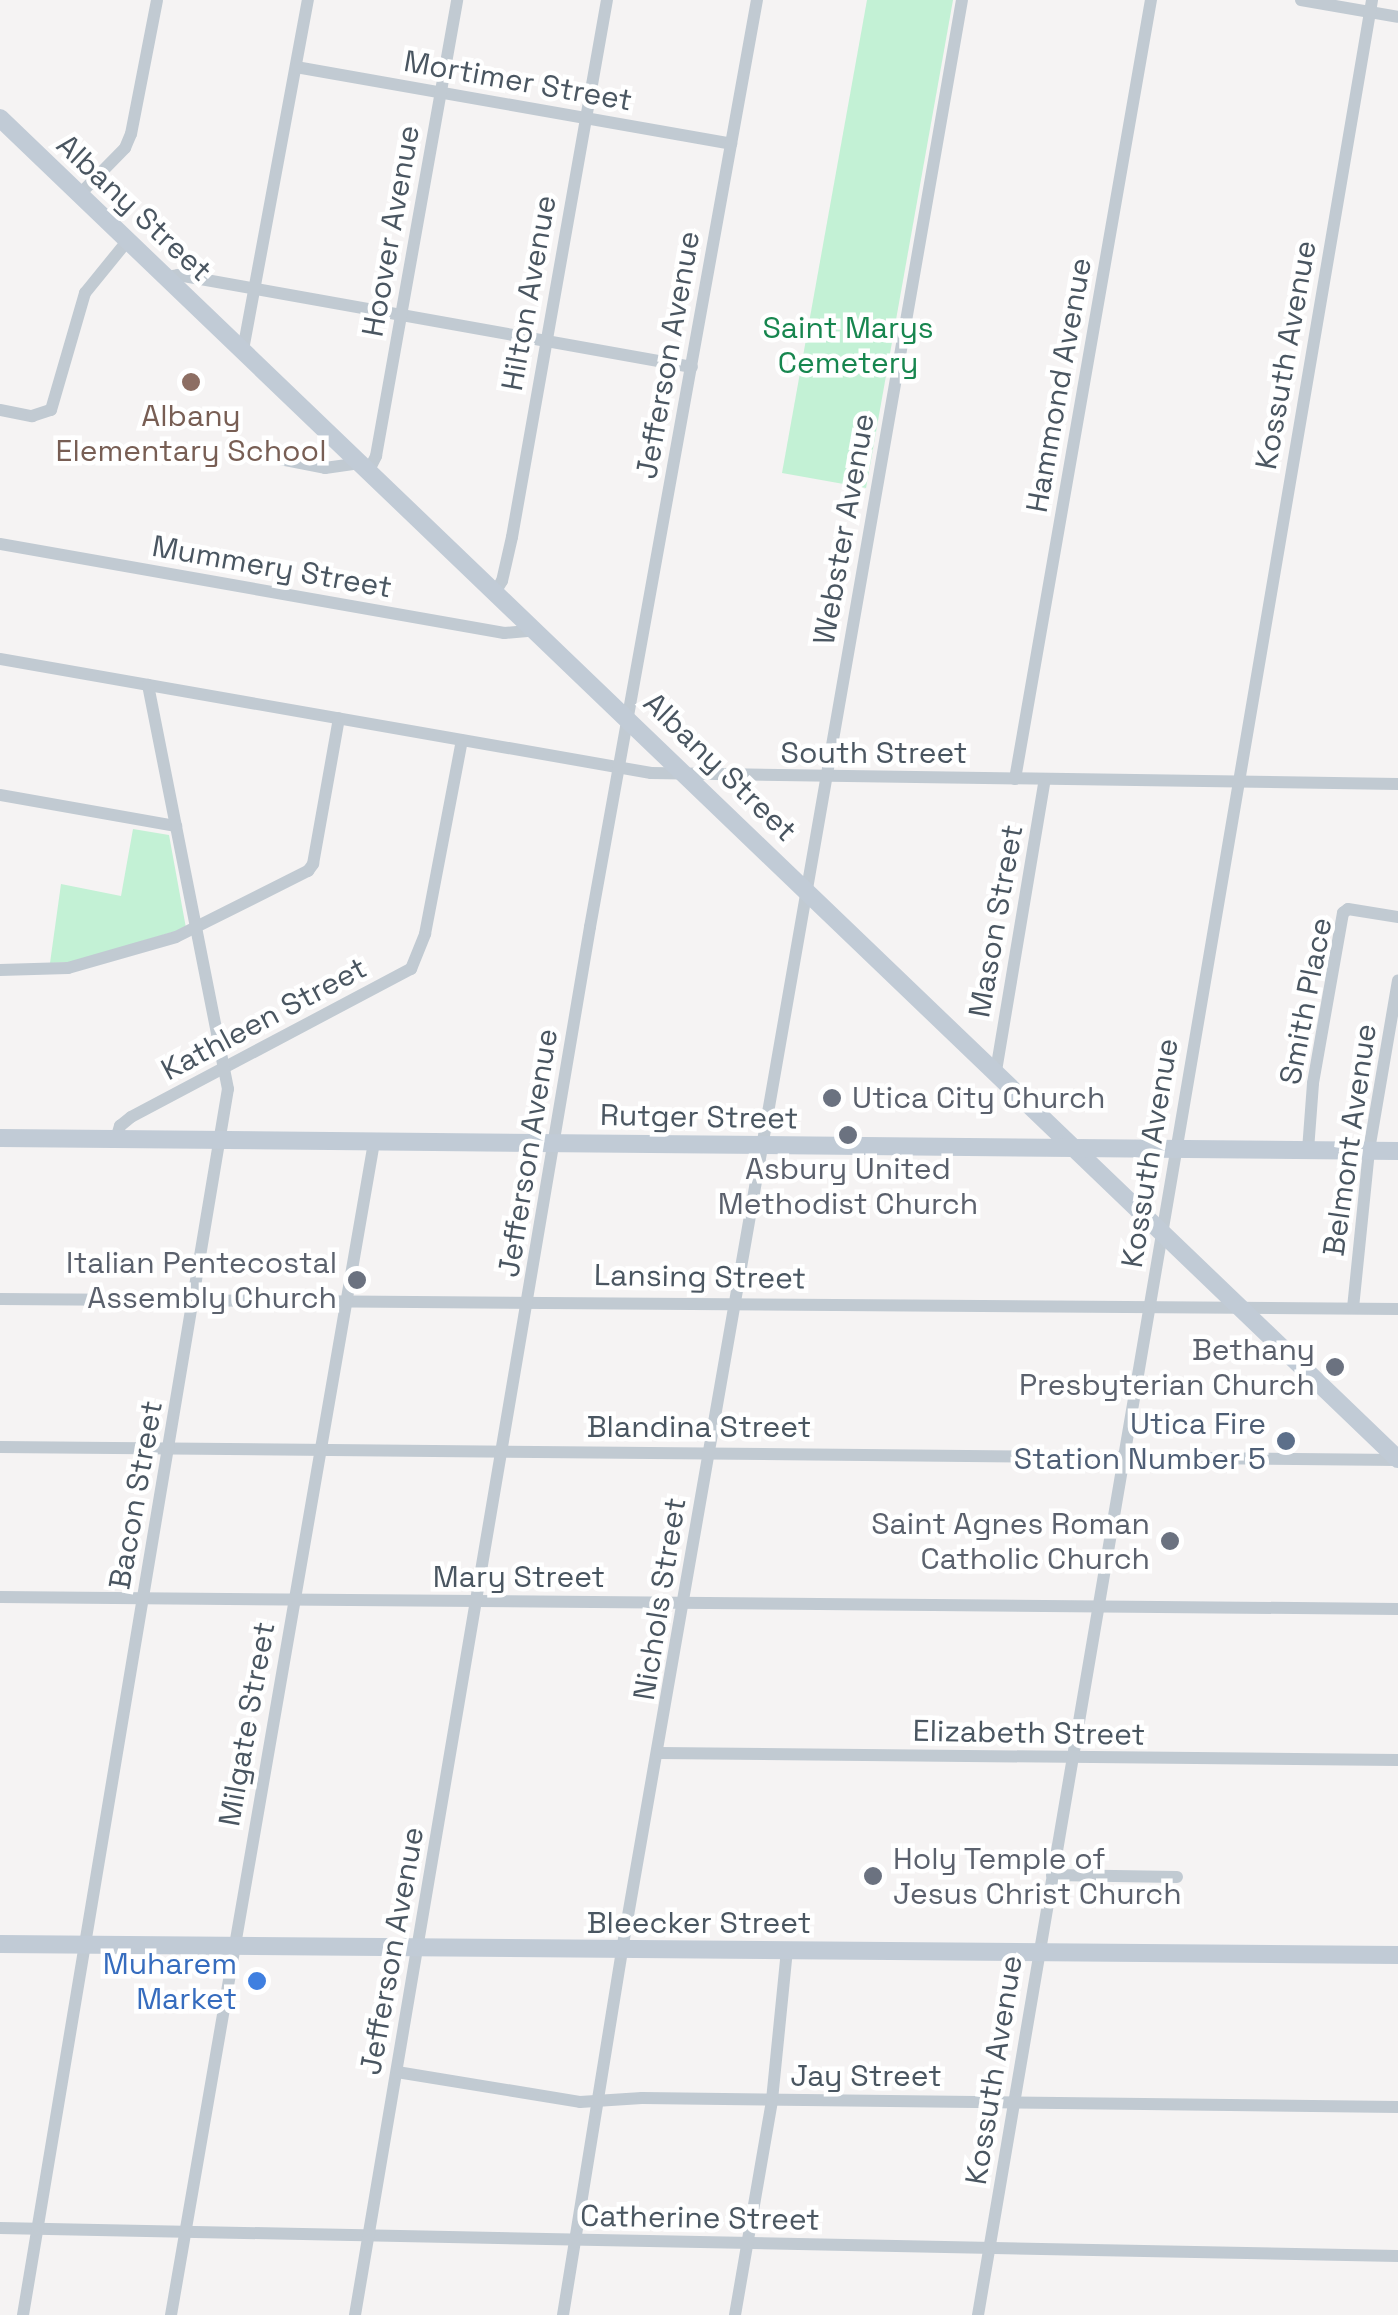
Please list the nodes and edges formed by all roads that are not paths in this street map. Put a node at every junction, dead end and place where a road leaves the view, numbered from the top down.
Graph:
1 (158, 0) edge
2 (308, 0) edge
3 (456, 0) edge
4 (607, 0) edge
5 (757, 0) edge
6 (962, 0) edge
7 (1151, 0) edge
8 (1300, 0) edge
9 (1371, 6) edge
10 (1398, 17) edge
11 (296, 67) junction
12 (441, 93) junction
13 (0, 118) edge
14 (586, 118) junction
15 (731, 144) junction
16 (79, 195) junction
17 (128, 240) junction
18 (167, 277) junction
19 (257, 289) junction
20 (402, 316) junction
21 (546, 340) junction
22 (243, 350) junction
23 (692, 367) junction
24 (0, 410) edge
25 (270, 456) dead end
26 (365, 466) junction
27 (0, 544) edge
28 (495, 592) junction
29 (536, 630) junction
30 (0, 659) edge
31 (148, 685) junction
32 (339, 718) junction
33 (630, 718) junction
34 (462, 740) junction
35 (621, 767) junction
36 (690, 776) junction
37 (828, 778) junction
38 (1015, 778) junction
39 (1045, 779) junction
40 (1238, 782) junction
41 (1398, 784) edge
42 (0, 795) edge
43 (176, 826) junction
44 (808, 891) junction
45 (1398, 917) edge
46 (197, 928) junction
47 (0, 970) edge
48 (1398, 980) edge
49 (226, 1068) junction
50 (996, 1071) junction
51 (0, 1138) edge
52 (116, 1139) junction
53 (220, 1140) junction
54 (374, 1142) junction
55 (556, 1143) junction
56 (763, 1145) junction
57 (1076, 1148) junction
58 (1176, 1150) junction
59 (1308, 1150) junction
60 (1369, 1150) junction
61 (1398, 1150) edge
62 (1162, 1232) junction
63 (0, 1299) edge
64 (194, 1299) junction
65 (346, 1300) junction
66 (530, 1300) junction
67 (735, 1303) junction
68 (1150, 1306) junction
69 (1238, 1307) junction
70 (1353, 1308) junction
71 (1398, 1309) edge
72 (0, 1447) edge
73 (170, 1448) junction
74 (320, 1450) junction
75 (504, 1450) junction
76 (709, 1454) junction
77 (1124, 1456) junction
78 (1398, 1459) edge
79 (0, 1597) edge
80 (143, 1599) junction
81 (294, 1600) junction
82 (478, 1602) junction
83 (685, 1603) junction
84 (1097, 1607) junction
85 (1398, 1609) edge
86 (658, 1752) junction
87 (1074, 1758) junction
88 (1398, 1760) edge
89 (1052, 1875) junction
90 (1177, 1877) dead end
91 (0, 1944) edge
92 (85, 1945) junction
93 (234, 1946) junction
94 (418, 1948) junction
95 (622, 1950) junction
96 (786, 1951) junction
97 (1039, 1952) junction
98 (1398, 1955) edge
99 (396, 2072) junction
100 (772, 2100) junction
101 (599, 2102) junction
102 (1014, 2103) junction
103 (1398, 2107) edge
104 (0, 2228) edge
105 (38, 2228) junction
106 (186, 2230) junction
107 (370, 2234) junction
108 (576, 2240) junction
109 (748, 2244) junction
110 (990, 2249) junction
111 (1398, 2256) edge
112 (23, 2315) edge
113 (171, 2315) edge
114 (356, 2315) edge
115 (563, 2315) edge
116 (735, 2315) edge
117 (978, 2315) edge

1 - 16 street
2 - 11 street
3 - 12 street, Hoover Avenue
4 - 14 street, Hilton Avenue
5 - 15 street, Jefferson Avenue
6 - 37 street, Webster Avenue
7 - 38 street, Hammond Avenue
8 - 9 street
9 - 10 street
9 - 40 street, Kossuth Avenue
11 - 12 street, Mortimer Street
11 - 19 street
12 - 14 street, Mortimer Street
12 - 20 street, Hoover Avenue
13 - 16 street, Albany Street
14 - 15 street, Mortimer Street
14 - 21 street, Hilton Avenue
15 - 23 street, Jefferson Avenue
16 - 17 street, Albany Street
17 - 18 street, Albany Street
17 - 24 street
18 - 19 street
18 - 22 street, Albany Street
19 - 20 street
19 - 22 street
20 - 21 street
20 - 26 street, Hoover Avenue
21 - 23 street
21 - 28 street, Hilton Avenue
22 - 26 street, Albany Street
23 - 33 street, Jefferson Avenue
25 - 26 street
26 - 28 street, Albany Street
27 - 29 street, Mummery Street
28 - 29 street, Albany Street
29 - 33 street, Albany Street
30 - 31 street, South Street
31 - 32 street, South Street
31 - 43 street, Bacon Street
32 - 34 street, South Street
32 - 46 street
33 - 35 street, Jefferson Avenue
33 - 36 street, Albany Street
34 - 35 street, South Street
34 - 49 street, Kathleen Street
35 - 36 street, South Street
35 - 55 street, Jefferson Avenue
36 - 37 street, South Street
36 - 44 street, Albany Street
37 - 38 street, South Street
37 - 44 street, Webster Avenue
38 - 39 street, South Street
39 - 40 street, South Street
39 - 50 street, Mason Street
40 - 41 street, South Street
40 - 58 street, Kossuth Avenue
42 - 43 street
43 - 46 street, Bacon Street
44 - 50 street, Albany Street
44 - 56 street, Nichols Street
45 - 59 street, Smith Place
46 - 47 street
46 - 49 street, Bacon Street
48 - 60 street, Belmont Avenue
49 - 52 street, Kathleen Street
49 - 53 street, Bacon Street
50 - 57 street, Albany Street
51 - 52 street, Rutger Street
52 - 53 street, Rutger Street
53 - 54 street, Rutger Street
53 - 64 street, Bacon Street
54 - 55 street, Rutger Street
54 - 65 street, Milgate Street
55 - 56 street, Rutger Street
55 - 66 street, Jefferson Avenue
56 - 57 street, Rutger Street
56 - 67 street, Nichols Street
57 - 58 street, Rutger Street
57 - 62 street, Albany Street
58 - 59 street, Rutger Street
58 - 62 street, Kossuth Avenue
59 - 60 street, Rutger Street
60 - 61 street, Rutger Street
60 - 70 street, Belmont Avenue
62 - 68 street, Kossuth Avenue
62 - 69 street, Albany Street
63 - 64 street, Lansing Street
64 - 65 street, Lansing Street
64 - 73 street, Bacon Street
65 - 66 street, Lansing Street
65 - 74 street, Milgate Street
66 - 67 street, Lansing Street
66 - 75 street, Jefferson Avenue
67 - 68 street, Lansing Street
67 - 76 street, Nichols Street
68 - 69 street, Lansing Street
68 - 77 street, Kossuth Avenue
69 - 70 street, Lansing Street
69 - 78 street, Albany Street
70 - 71 street, Lansing Street
72 - 73 street, Blandina Street
73 - 74 street, Blandina Street
73 - 80 street, Bacon Street
74 - 75 street, Blandina Street
74 - 81 street, Milgate Street
75 - 76 street, Blandina Street
75 - 82 street, Jefferson Avenue
76 - 77 street, Blandina Street
76 - 83 street, Nichols Street
77 - 78 street, Blandina Street
77 - 84 street, Kossuth Avenue
79 - 80 street, Mary Street
80 - 81 street, Mary Street
80 - 92 street, Bacon Street
81 - 82 street, Mary Street
81 - 93 street, Milgate Street
82 - 83 street, Mary Street
82 - 94 street, Jefferson Avenue
83 - 84 street, Mary Street
83 - 86 street, Nichols Street
84 - 85 street, Mary Street
84 - 87 street, Kossuth Avenue
86 - 87 street, Elizabeth Street
86 - 95 street, Nichols Street
87 - 88 street, Elizabeth Street
87 - 89 street, Kossuth Avenue
89 - 90 street
89 - 97 street, Kossuth Avenue
91 - 92 street, Bleecker Street
92 - 93 street, Bleecker Street
92 - 105 street, Bacon Street
93 - 94 street, Bleecker Street
93 - 106 street, Milgate Street
94 - 95 street, Bleecker Street
94 - 99 street, Jefferson Avenue
95 - 96 street, Bleecker Street
95 - 101 street, Nichols Street
96 - 97 street, Bleecker Street
96 - 100 street
97 - 98 street, Bleecker Street
97 - 102 street, Kossuth Avenue
99 - 101 street, Jay Street
99 - 107 street, Jefferson Avenue
100 - 101 street, Jay Street
100 - 102 street, Jay Street
100 - 109 street
101 - 108 street, Nichols Street
102 - 103 street, Jay Street
102 - 110 street, Kossuth Avenue
104 - 105 street, Catherine Street
105 - 106 street, Catherine Street
105 - 112 street, Bacon Street
106 - 107 street, Catherine Street
106 - 113 street, Milgate Street
107 - 108 street, Catherine Street
107 - 114 street, Jefferson Avenue
108 - 109 street, Catherine Street
108 - 115 street, Nichols Street
109 - 110 street, Catherine Street
109 - 116 street
110 - 111 street, Catherine Street
110 - 117 street, Kossuth Avenue

